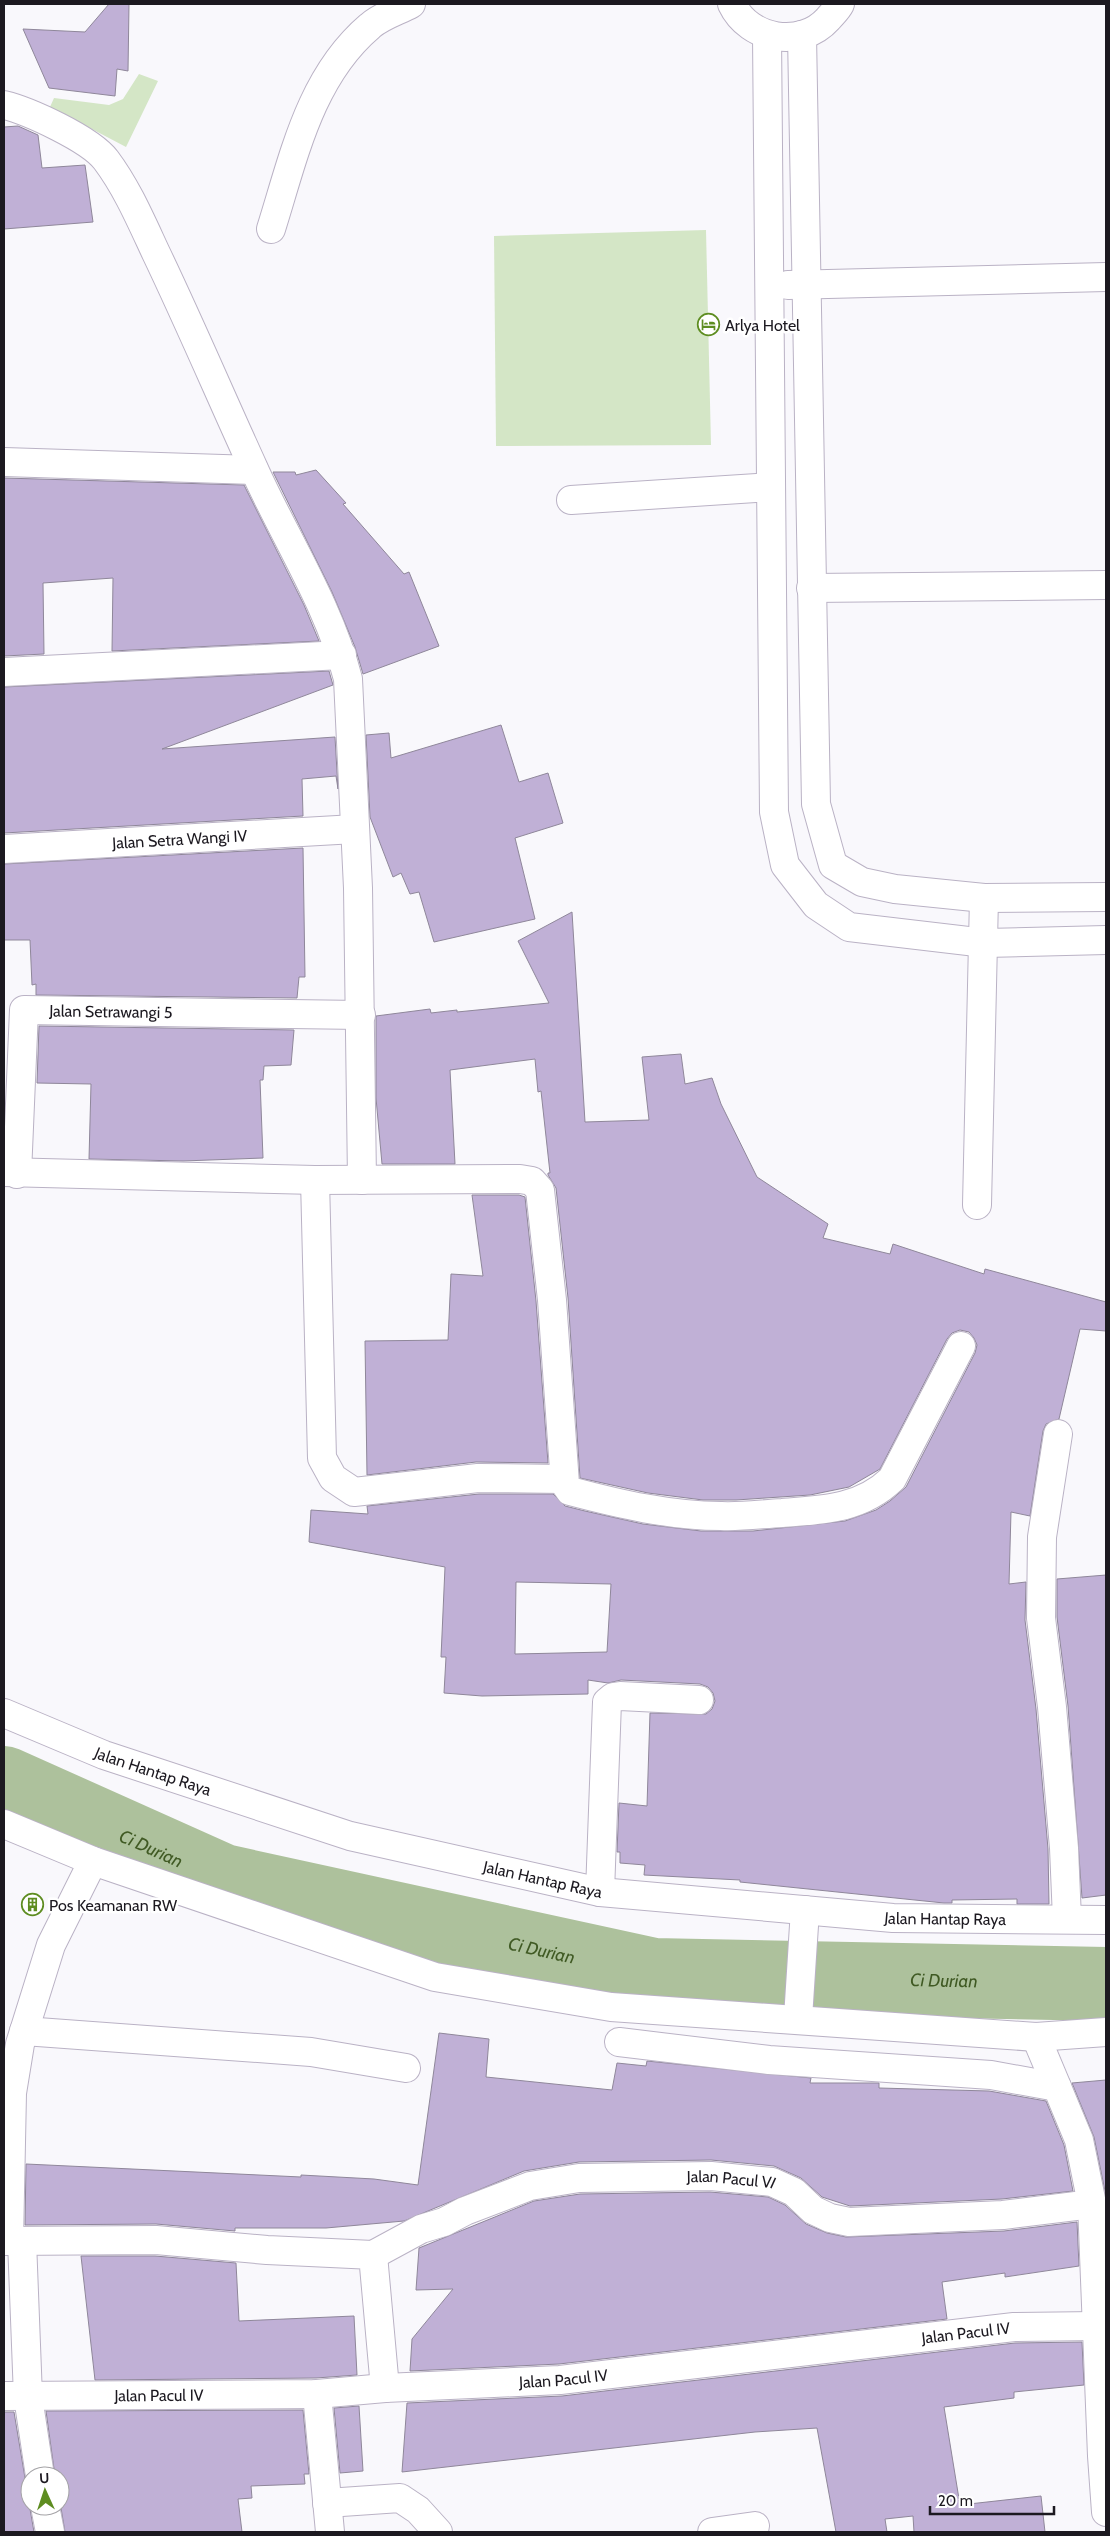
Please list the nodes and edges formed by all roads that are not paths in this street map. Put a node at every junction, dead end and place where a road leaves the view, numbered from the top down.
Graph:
1 (411, 4) edge
2 (732, 4) edge
3 (840, 4) edge
4 (767, 35) junction
5 (802, 35) junction
6 (4, 105) edge
7 (271, 229) dead end
8 (1106, 277) edge
9 (806, 284) junction
10 (769, 285) junction
11 (4, 462) edge
12 (254, 470) junction
13 (771, 487) junction
14 (570, 500) dead end
15 (1106, 585) edge
16 (811, 588) junction
17 (342, 655) junction
18 (4, 672) edge
19 (355, 829) junction
20 (4, 849) edge
21 (984, 898) junction
22 (1106, 898) edge
23 (1106, 940) edge
24 (985, 943) junction
25 (361, 1015) junction
26 (10, 1173) edge
27 (315, 1180) junction
28 (362, 1180) junction
29 (977, 1205) dead end
30 (961, 1346) dead end
31 (1058, 1434) dead end
32 (564, 1479) junction
33 (699, 1700) dead end
34 (4, 1712) edge
35 (4, 1824) edge
36 (93, 1861) junction
37 (600, 1892) junction
38 (804, 1917) junction
39 (1067, 1919) junction
40 (1106, 1920) edge
41 (799, 2012) junction
42 (24, 2031) junction
43 (1106, 2032) edge
44 (1036, 2037) junction
45 (619, 2042) dead end
46 (406, 2068) dead end
47 (1057, 2087) junction
48 (1092, 2204) junction
49 (12, 2241) edge
50 (373, 2255) junction
51 (1096, 2326) junction
52 (385, 2388) junction
53 (317, 2394) junction
54 (16, 2397) edge
55 (37, 2466) edge
56 (327, 2503) junction
57 (1106, 2512) edge
58 (47, 2516) edge
59 (756, 2526) dead end
60 (50, 2532) edge
61 (330, 2532) edge
62 (438, 2532) edge
63 (712, 2532) edge

1 - 7 street
2 - 4 street
3 - 5 street
4 - 5 street
4 - 10 street
5 - 9 street
6 - 12 street
8 - 9 street
9 - 10 street
9 - 16 street
10 - 13 street
11 - 12 street
12 - 17 street
13 - 14 street
13 - 24 street
15 - 16 street
16 - 21 street
17 - 18 street
17 - 19 street
19 - 20 street, Jalan Setra Wangi IV
19 - 25 street
21 - 22 street
21 - 24 street
23 - 24 street
24 - 29 street
25 - 26 street, Jalan Setrawangi 5
25 - 28 street
26 - 27 street
27 - 28 street
27 - 32 street
28 - 32 street
30 - 32 street
31 - 39 street
33 - 37 street
34 - 37 street, Jalan Hantap Raya
35 - 36 street
36 - 41 street
36 - 42 street
37 - 38 street, Jalan Hantap Raya
38 - 39 street, Jalan Hantap Raya
38 - 41 street
39 - 40 street, Jalan Hantap Raya
41 - 44 street
42 - 46 street
42 - 49 street
43 - 44 street
44 - 47 street
45 - 47 street
47 - 48 street
48 - 50 street, Jalan Pacul VI
48 - 51 street
49 - 50 street
49 - 54 street
50 - 52 street
51 - 52 street, Jalan Pacul IV
51 - 57 street
52 - 53 street, Jalan Pacul IV
53 - 54 street, Jalan Pacul IV
53 - 56 street
54 - 55 street
56 - 61 street
56 - 62 street
58 - 60 street
59 - 63 street

